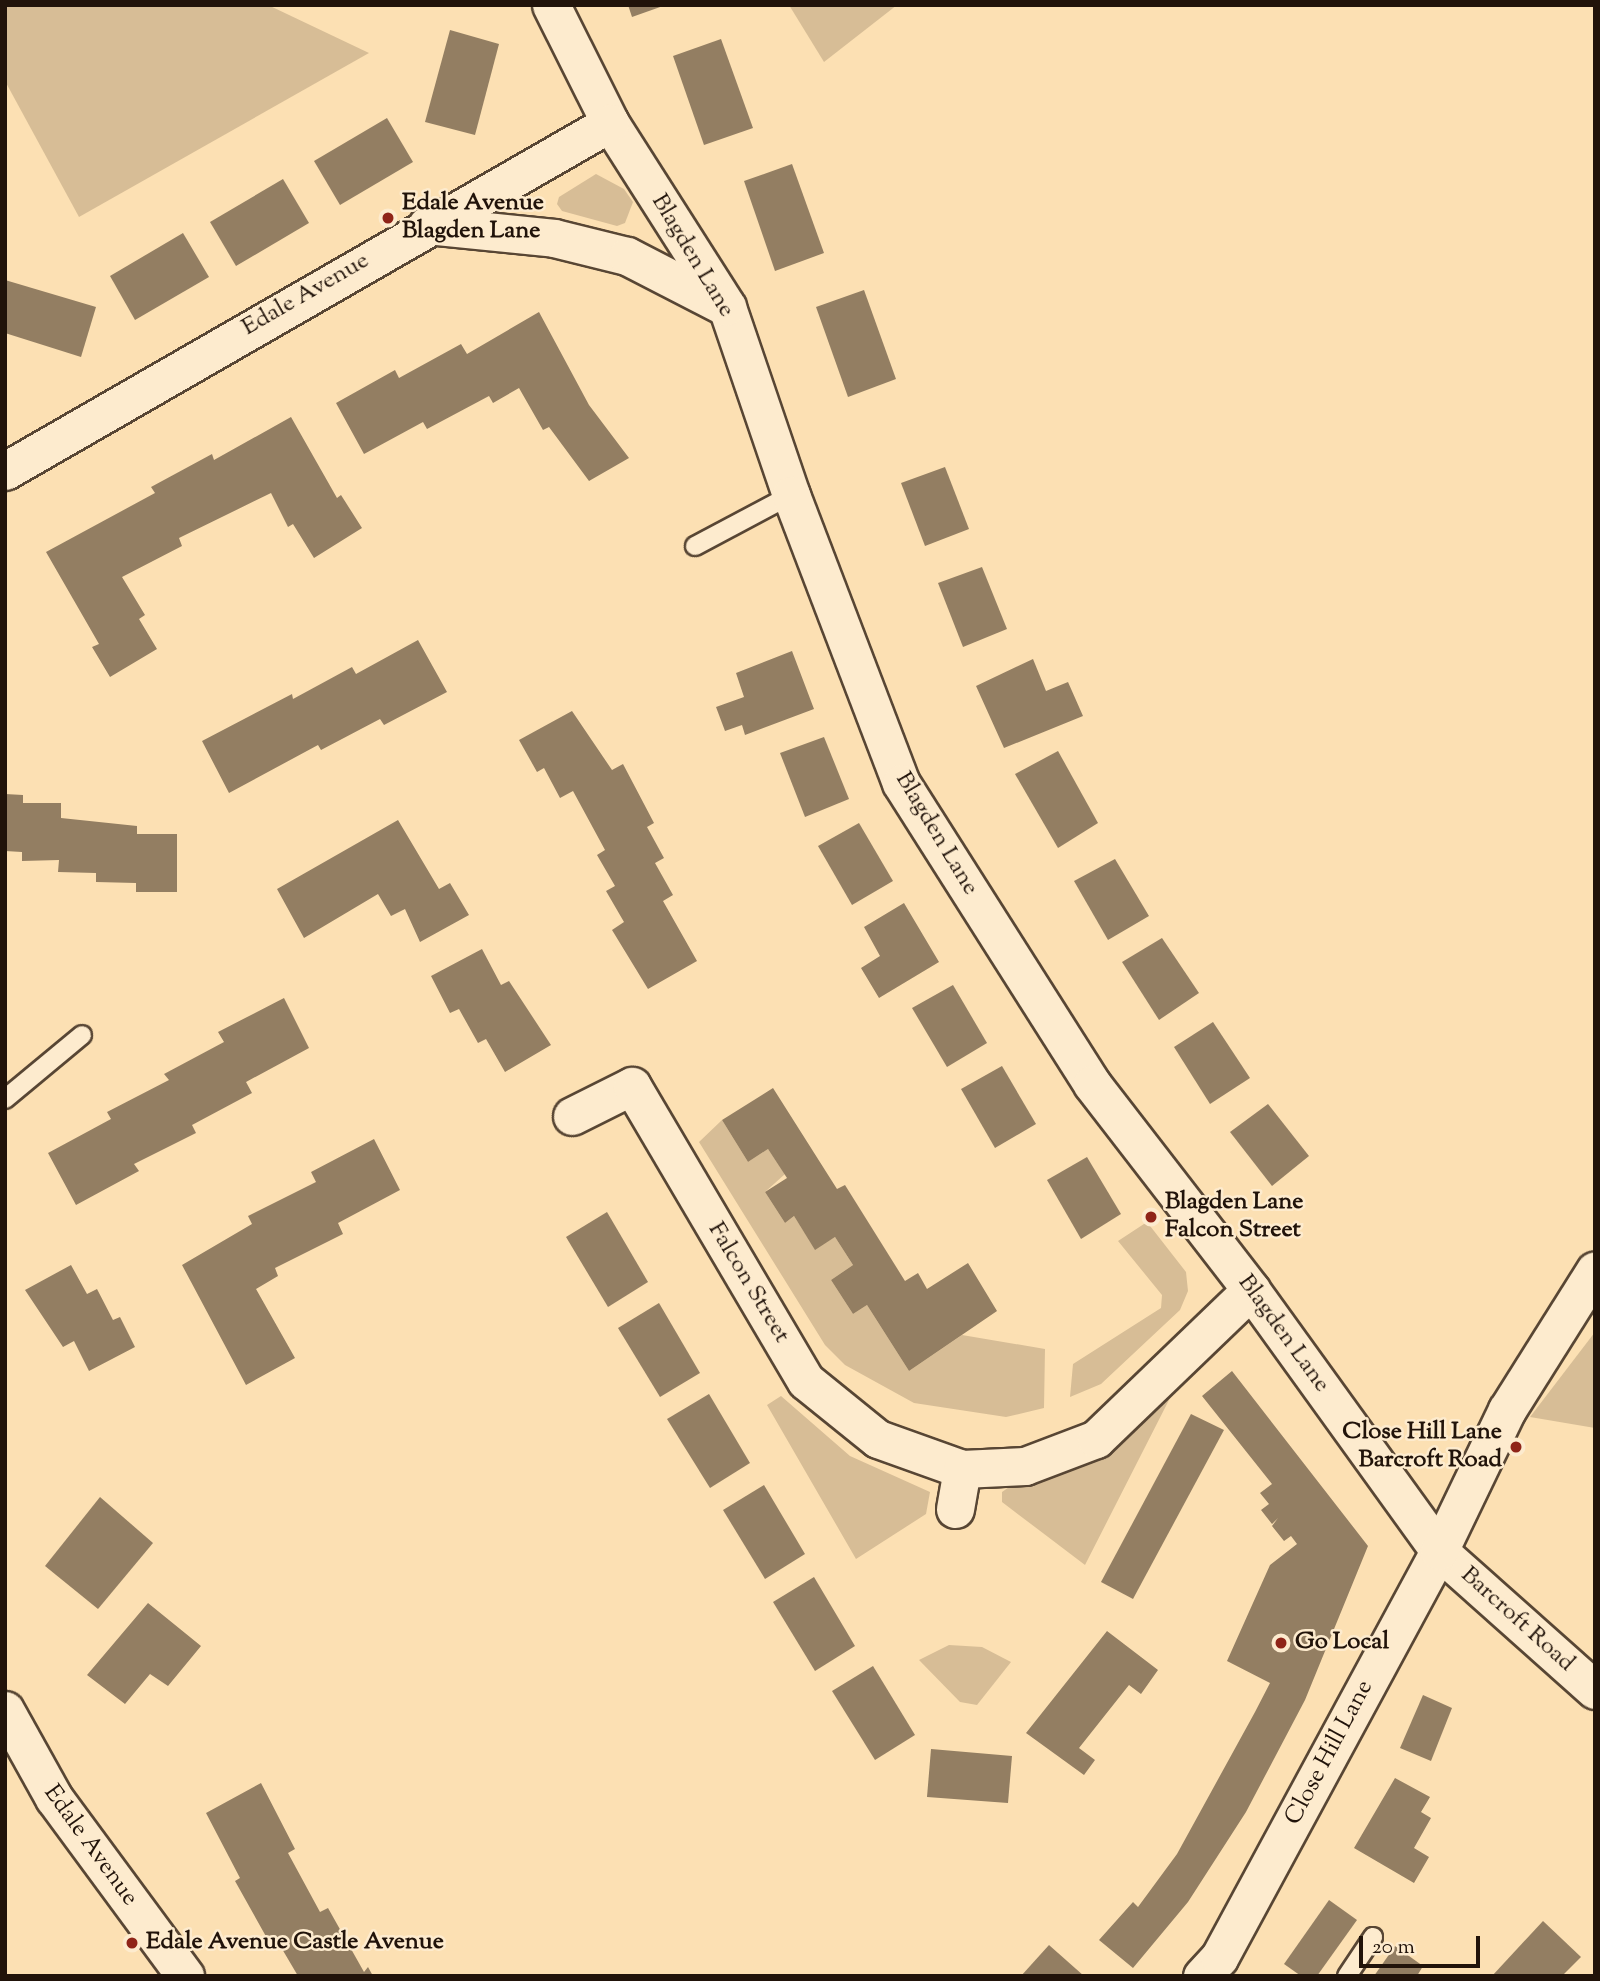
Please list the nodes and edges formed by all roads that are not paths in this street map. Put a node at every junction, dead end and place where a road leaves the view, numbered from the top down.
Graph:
1 (551, 5) edge
2 (610, 123) junction
3 (427, 225) junction
4 (727, 307) junction
5 (5, 471) edge
6 (791, 495) junction
7 (695, 546) dead end
8 (82, 1035) dead end
9 (5, 1099) edge
10 (572, 1116) dead end
11 (1595, 1270) edge
12 (1251, 1290) junction
13 (962, 1469) junction
14 (955, 1509) dead end
15 (1439, 1550) junction
16 (1595, 1690) edge
17 (5, 1710) edge
18 (1373, 1937) dead end
19 (1221, 1970) edge
20 (185, 1976) edge
21 (1347, 1976) edge

1 - 2 street, Blagden Lane
2 - 3 street, Edale Avenue
2 - 4 street, Blagden Lane
3 - 4 street
3 - 5 street, Edale Avenue
4 - 6 street, Blagden Lane
6 - 7 lane
6 - 12 street, Blagden Lane
8 - 9 lane
10 - 13 street, Falcon Street
11 - 15 street, Close Hill Lane
12 - 13 street, Falcon Street
12 - 15 street, Blagden Lane
13 - 14 street
15 - 16 street, Barcroft Road
15 - 19 street, Close Hill Lane
17 - 20 street, Edale Avenue
18 - 21 lane

